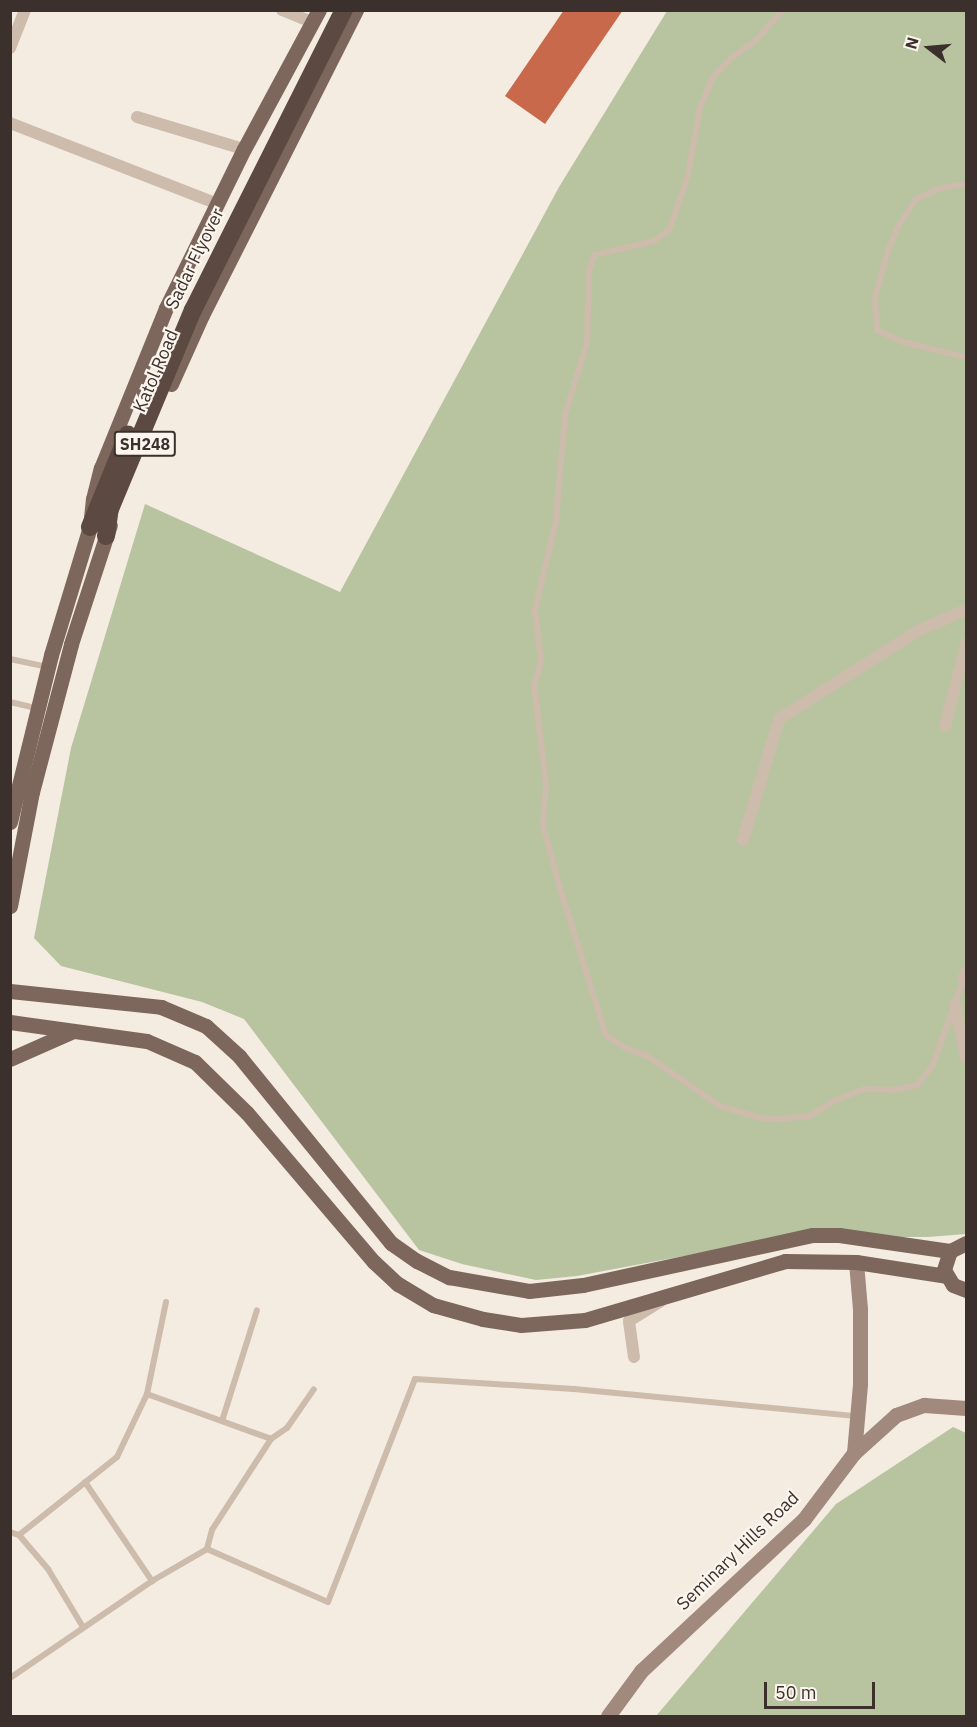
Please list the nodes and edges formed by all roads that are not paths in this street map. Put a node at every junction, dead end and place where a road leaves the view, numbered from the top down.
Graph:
1 (25, 10) edge
2 (282, 10) edge
3 (335, 10) edge
4 (344, 10) edge
5 (356, 10) edge
6 (783, 10) edge
7 (315, 16) edge
8 (10, 48) edge
9 (137, 117) dead end
10 (10, 123) edge
11 (244, 149) junction
12 (966, 184) edge
13 (218, 204) junction
14 (966, 357) edge
15 (118, 473) junction
16 (98, 531) junction
17 (966, 610) edge
18 (966, 644) edge
19 (10, 659) edge
20 (48, 668) junction
21 (10, 702) edge
22 (37, 709) junction
23 (945, 726) dead end
24 (10, 822) edge
25 (743, 840) dead end
26 (10, 906) edge
27 (965, 975) edge
28 (10, 991) edge
29 (955, 1005) junction
30 (10, 1022) edge
31 (74, 1031) junction
32 (966, 1058) edge
33 (10, 1059) edge
34 (966, 1243) edge
35 (950, 1251) junction
36 (856, 1262) junction
37 (946, 1276) junction
38 (966, 1290) edge
39 (667, 1297) junction
40 (166, 1302) dead end
41 (257, 1310) dead end
42 (634, 1357) dead end
43 (314, 1389) dead end
44 (147, 1394) junction
45 (966, 1408) edge
46 (856, 1416) junction
47 (222, 1421) junction
48 (271, 1439) junction
49 (854, 1453) junction
50 (85, 1482) junction
51 (10, 1532) edge
52 (20, 1535) junction
53 (207, 1549) junction
54 (152, 1581) junction
55 (83, 1627) junction
56 (10, 1678) edge
57 (608, 1716) edge

1 - 8 street
2 - 7 street
3 - 15 highway, Sadar Flyover
4 - 15 highway, Sadar Flyover
5 - 16 main road, Katol Road / SH248
6 - 29 lane
7 - 11 main road, Katol Road / SH248
9 - 11 street
10 - 13 street
11 - 13 main road, Katol Road / SH248
12 - 14 lane
13 - 16 main road, Katol Road / SH248
15 - 16 highway, Sadar Flyover
16 - 20 main road, Katol Road / SH248
16 - 26 main road, Katol Road / SH248
17 - 25 street
18 - 23 street
19 - 20 lane
20 - 22 main road, Katol Road / SH248
21 - 22 lane
22 - 24 main road, Katol Road / SH248
27 - 29 lane
28 - 35 main road
29 - 32 street
30 - 31 main road
31 - 33 main road
31 - 39 main road
34 - 35 main road
35 - 37 main road
36 - 37 main road
36 - 39 main road
36 - 46 street
37 - 38 main road
39 - 42 street
40 - 44 lane
41 - 47 lane
43 - 48 lane
44 - 47 lane
44 - 50 lane
45 - 49 street, Seminary Hills Road
46 - 49 street
46 - 53 lane
47 - 48 lane
48 - 53 lane
49 - 57 street, Seminary Hills Road
50 - 52 lane
50 - 54 lane
51 - 52 lane
52 - 55 lane
53 - 54 lane
54 - 55 lane
55 - 56 lane

